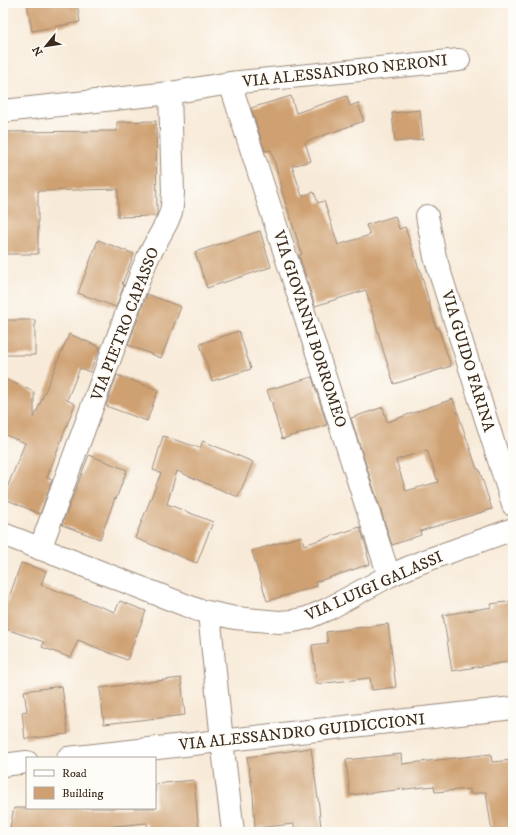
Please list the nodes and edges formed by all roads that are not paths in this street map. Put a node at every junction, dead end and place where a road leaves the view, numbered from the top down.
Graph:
1 (459, 60) dead end
2 (230, 83) junction
3 (170, 93) junction
4 (3, 111) edge
5 (427, 216) dead end
6 (513, 505) edge
7 (513, 529) edge
8 (3, 534) edge
9 (40, 549) junction
10 (389, 576) junction
11 (209, 612) junction
12 (513, 708) edge
13 (222, 741) junction
14 (77, 757) edge
15 (26, 762) edge
16 (3, 765) edge
17 (233, 832) edge

1 - 2 street, VIA ALESSANDRO NERONI
2 - 3 street, VIA ALESSANDRO NERONI
2 - 10 street, VIA GIOVANNI BORROMEO
3 - 4 street, VIA ALESSANDRO NERONI
3 - 9 street, VIA PIETRO CAPASSO
5 - 6 street, VIA GUIDO FARINA
7 - 10 street, VIA LUIGI GALASSI
8 - 9 street, VIA LUIGI GALASSI
9 - 11 street, VIA LUIGI GALASSI
10 - 11 street, VIA LUIGI GALASSI
11 - 13 street
12 - 13 street, VIA ALESSANDRO GUIDICCIONI
13 - 14 street, VIA ALESSANDRO GUIDICCIONI
13 - 17 street
15 - 16 street

